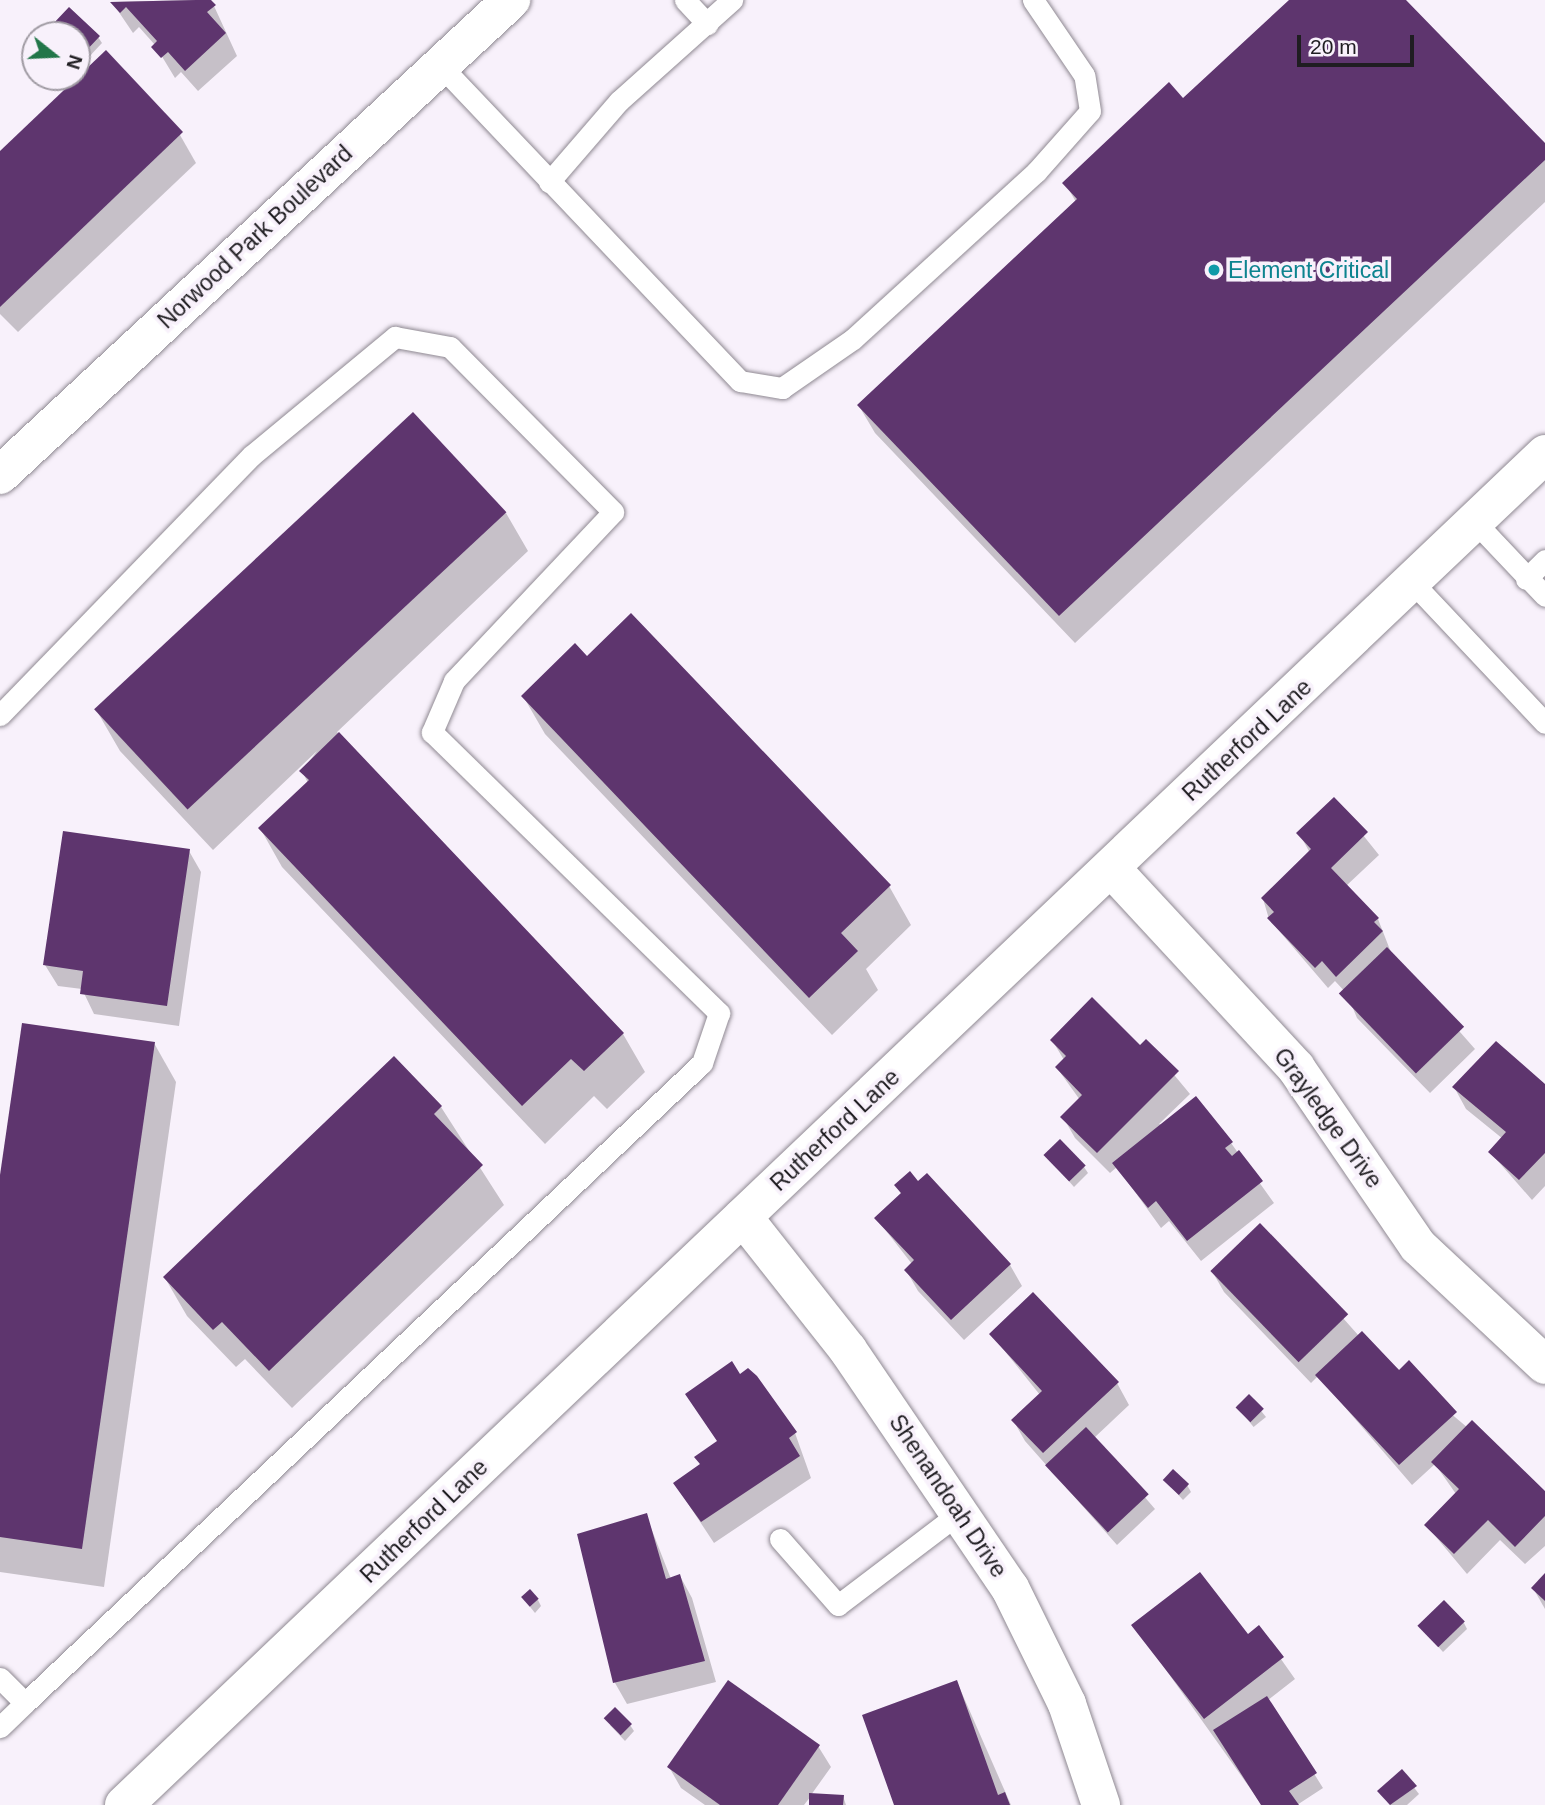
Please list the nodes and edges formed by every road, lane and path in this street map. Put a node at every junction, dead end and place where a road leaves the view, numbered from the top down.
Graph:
1 (511, 0) edge
2 (685, 0) edge
3 (732, 0) edge
4 (1033, 0) edge
5 (707, 24) junction
6 (440, 65) junction
7 (549, 182) junction
8 (1545, 454) edge
9 (0, 475) edge
10 (1475, 523) junction
11 (1545, 560) edge
12 (1526, 579) junction
13 (1413, 583) junction
14 (1545, 596) edge
15 (0, 715) edge
16 (1545, 723) edge
17 (1111, 869) junction
18 (743, 1217) junction
19 (1545, 1365) edge
20 (959, 1513) junction
21 (779, 1539) dead end
22 (0, 1678) edge
23 (24, 1703) junction
24 (0, 1727) edge
25 (124, 1805) edge
26 (1101, 1805) edge

1 - 6 street, Norwood Park Boulevard
2 - 5 lane
3 - 5 lane
4 - 7 lane
5 - 7 lane
6 - 7 lane
6 - 9 street, Norwood Park Boulevard
8 - 10 street, Rutherford Lane
10 - 12 lane
10 - 13 street, Rutherford Lane
11 - 12 lane
12 - 14 lane
13 - 16 lane
13 - 17 street, Rutherford Lane
15 - 23 lane
17 - 18 street, Rutherford Lane
17 - 19 street, Grayledge Drive
18 - 20 street, Shenandoah Drive
18 - 25 street, Rutherford Lane
20 - 21 lane
20 - 26 street, Shenandoah Drive
22 - 23 lane
23 - 24 lane

